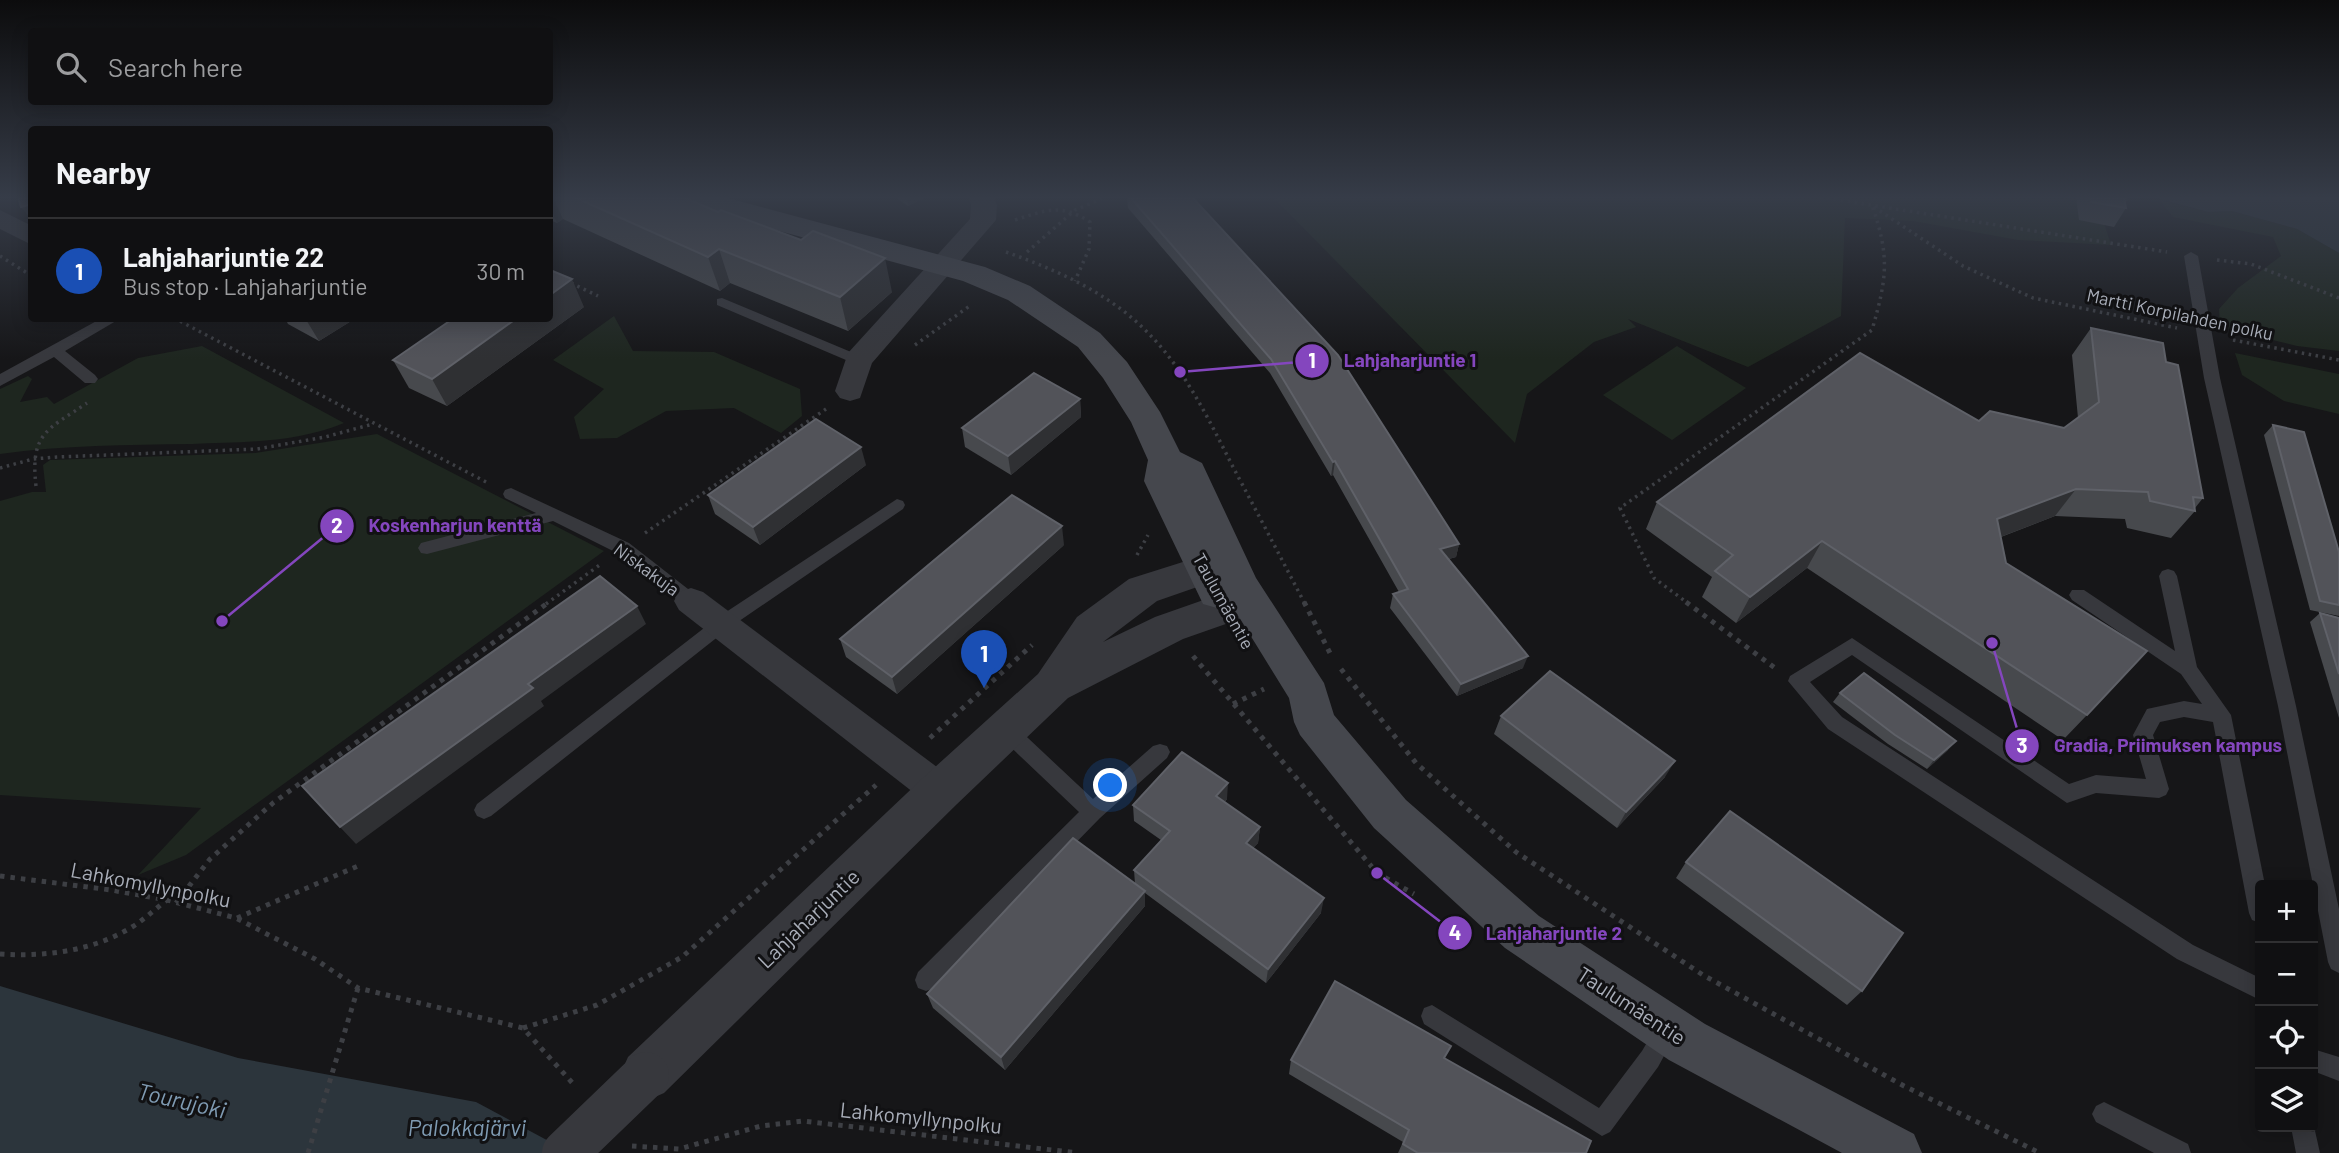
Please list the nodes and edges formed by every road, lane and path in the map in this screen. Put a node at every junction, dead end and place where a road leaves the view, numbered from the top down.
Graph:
1 (888, 251) edge
2 (955, 251) edge
3 (1088, 251) edge
4 (1884, 251) edge
5 (1940, 251) edge
6 (2159, 251) edge
7 (2191, 256) junction
8 (0, 257) edge
9 (942, 265) junction
10 (28, 273) edge
11 (565, 281) edge
12 (598, 296) dead end
13 (2339, 298) edge
14 (722, 302) dead end
15 (107, 322) edge
16 (182, 322) edge
17 (2206, 335) junction
18 (57, 352) junction
19 (858, 360) junction
20 (2339, 360) edge
21 (90, 379) dead end
22 (0, 381) edge
23 (850, 391) joint
24 (64, 420) dead end
25 (374, 423) junction
26 (33, 459) junction
27 (0, 468) edge
28 (1240, 479) junction
29 (1177, 481) junction
30 (36, 486) dead end
31 (511, 494) joint
32 (897, 505) dead end
33 (553, 515) junction
34 (427, 548) dead end
35 (623, 548) junction
36 (1133, 558) dead end
37 (2168, 576) dead end
38 (1223, 587) junction
39 (2078, 595) dead end
40 (691, 601) joint
41 (723, 623) junction
42 (1034, 643) dead end
43 (2188, 669) junction
44 (1807, 692) junction
45 (2221, 715) junction
46 (1006, 730) junction
47 (1160, 751) dead end
48 (904, 761) junction
49 (940, 791) junction
50 (484, 810) dead end
51 (1093, 812) junction
52 (358, 866) dead end
53 (0, 876) edge
54 (2255, 888) edge
55 (167, 900) junction
56 (176, 902) junction
57 (236, 918) junction
58 (0, 954) edge
59 (2339, 961) edge
60 (926, 980) dead end
61 (2255, 987) edge
62 (358, 988) junction
63 (1432, 1016) dead end
64 (1668, 1029) junction
65 (2318, 1062) edge
66 (2339, 1069) edge
67 (2104, 1114) dead end
68 (761, 1126) dead end
69 (2304, 1132) edge
70 (308, 1153) edge
71 (565, 1153) edge
72 (1077, 1153) edge
73 (1895, 1153) edge
74 (2040, 1153) edge
75 (2179, 1153) edge
76 (2308, 1153) edge

1 - 9 main road, Taulumäentie
2 - 9 street
3 - 28 path
4 - 44 path
5 - 17 path, Martti Korpilahden polku
6 - 7 path, Martti Korpilahden polku
7 - 13 path, Martti Korpilahden polku
7 - 17 lane
8 - 10 path
9 - 19 street
9 - 29 main road, Taulumäentie
11 - 12 path
14 - 19 lane
15 - 18 lane
16 - 25 path
17 - 20 path, Martti Korpilahden polku
17 - 59 lane
18 - 21 lane
18 - 22 lane
19 - 23 street
23 - 35 path
24 - 26 path
25 - 26 path
25 - 31 path
26 - 27 path
26 - 30 path
28 - 29 path
28 - 74 path
29 - 36 path
29 - 38 main road, Taulumäentie
31 - 33 lane, Niskakuja
32 - 41 lane
33 - 34 lane
33 - 35 lane, Niskakuja
35 - 40 lane, Niskakuja
35 - 56 path
37 - 43 lane
38 - 46 street, Lahjaharjuntie
38 - 64 main road, Taulumäentie
39 - 43 lane
40 - 41 street, Niskakuja
41 - 48 street, Niskakuja
41 - 50 lane
42 - 48 path
43 - 45 lane
44 - 45 lane
44 - 61 lane
45 - 54 lane
46 - 49 street, Lahjaharjuntie
46 - 51 lane
47 - 51 lane
48 - 49 street, Niskakuja
48 - 62 path, Lahkomyllynpolku
49 - 71 street, Lahjaharjuntie, bridge
51 - 60 lane
52 - 57 path
53 - 55 path, Lahkomyllynpolku
55 - 56 path, Lahkomyllynpolku
55 - 58 path
56 - 57 path, Lahkomyllynpolku
57 - 62 path, Lahkomyllynpolku
62 - 70 path
63 - 64 lane
64 - 73 main road, Taulumäentie
65 - 66 lane
67 - 75 lane
68 - 72 path, Lahkomyllynpolku
69 - 76 lane

